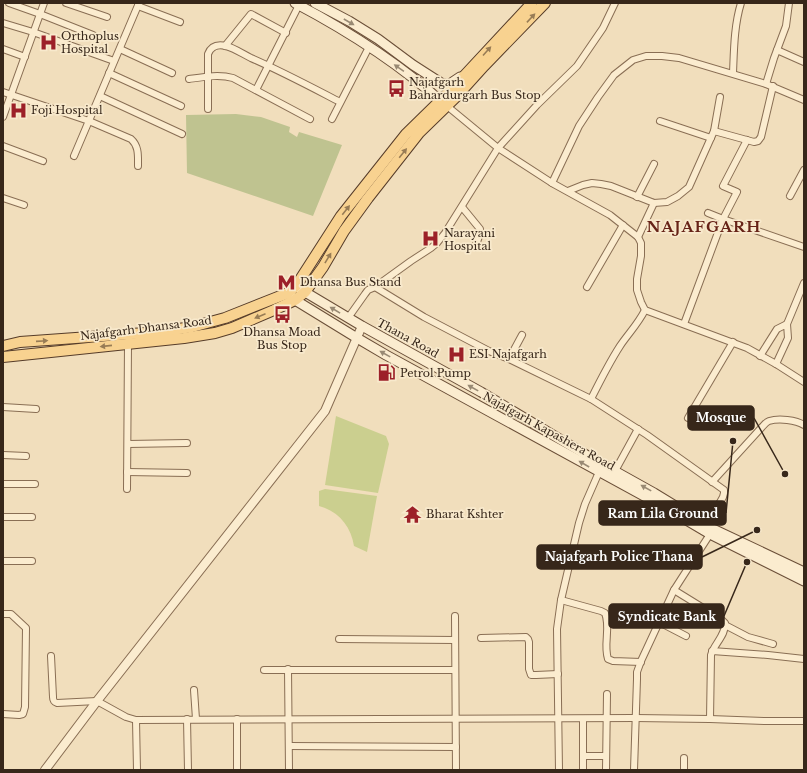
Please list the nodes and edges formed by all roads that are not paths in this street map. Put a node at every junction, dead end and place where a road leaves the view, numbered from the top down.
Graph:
1 (9, 3) edge
2 (44, 3) edge
3 (66, 3) edge
4 (315, 3) edge
5 (532, 3) edge
6 (545, 3) edge
7 (615, 3) edge
8 (741, 3) edge
9 (789, 3) edge
10 (139, 4) edge
11 (297, 4) edge
12 (330, 7) edge
13 (40, 14) junction
14 (107, 17) dead end
15 (180, 22) dead end
16 (3, 23) edge
17 (33, 32) junction
18 (286, 33) junction
19 (93, 35) dead end
20 (226, 46) junction
21 (369, 47) junction
22 (3, 49) edge
23 (120, 49) junction
24 (777, 50) junction
25 (25, 56) junction
26 (114, 61) junction
27 (804, 62) edge
28 (269, 66) junction
29 (470, 70) junction
30 (109, 73) junction
31 (172, 73) dead end
32 (733, 73) junction
33 (207, 76) junction
34 (189, 78) dead end
35 (766, 84) junction
36 (773, 86) junction
37 (256, 90) junction
38 (3, 92) edge
39 (11, 94) junction
40 (100, 96) junction
41 (720, 97) dead end
42 (804, 100) edge
43 (340, 102) junction
44 (444, 104) junction
45 (181, 106) dead end
46 (208, 109) dead end
47 (3, 117) edge
48 (310, 119) dead end
49 (332, 119) dead end
50 (89, 121) junction
51 (660, 121) dead end
52 (714, 131) junction
53 (182, 134) dead end
54 (711, 138) junction
55 (747, 140) junction
56 (3, 146) edge
57 (498, 148) junction
58 (74, 156) dead end
59 (43, 161) dead end
60 (654, 164) dead end
61 (138, 166) dead end
62 (804, 170) edge
63 (552, 183) junction
64 (568, 191) junction
65 (790, 196) dead end
66 (637, 197) junction
67 (3, 198) edge
68 (654, 203) junction
69 (24, 205) dead end
70 (462, 207) junction
71 (708, 213) dead end
72 (723, 219) junction
73 (623, 225) junction
74 (638, 237) junction
75 (475, 247) dead end
76 (804, 247) edge
77 (804, 283) edge
78 (375, 287) junction
79 (587, 287) dead end
80 (293, 292) junction
81 (304, 292) junction
82 (645, 310) junction
83 (348, 318) junction
84 (684, 324) junction
85 (787, 324) junction
86 (362, 326) junction
87 (522, 335) dead end
88 (357, 338) junction
89 (733, 342) junction
90 (128, 344) junction
91 (3, 346) edge
92 (760, 356) junction
93 (3, 357) edge
94 (509, 359) junction
95 (776, 364) junction
96 (804, 382) edge
97 (591, 399) junction
98 (3, 407) edge
99 (36, 409) dead end
100 (688, 418) dead end
101 (804, 425) edge
102 (638, 428) junction
103 (187, 443) dead end
104 (128, 444) junction
105 (3, 455) edge
106 (26, 456) dead end
107 (615, 471) junction
108 (127, 472) junction
109 (599, 472) junction
110 (186, 473) dead end
111 (712, 482) junction
112 (3, 484) edge
113 (35, 484) dead end
114 (127, 489) dead end
115 (3, 517) edge
116 (32, 517) dead end
117 (710, 529) junction
118 (3, 561) edge
119 (32, 561) dead end
120 (803, 568) edge
121 (804, 581) edge
122 (674, 590) junction
123 (561, 600) junction
124 (3, 614) edge
125 (455, 616) dead end
126 (659, 622) junction
127 (725, 625) junction
128 (686, 636) dead end
129 (481, 638) dead end
130 (339, 639) dead end
131 (455, 640) junction
132 (773, 644) dead end
133 (712, 651) junction
134 (51, 656) dead end
135 (804, 659) edge
136 (641, 662) junction
137 (288, 669) junction
138 (264, 670) dead end
139 (455, 670) junction
140 (558, 674) junction
141 (194, 690) dead end
142 (607, 694) dead end
143 (97, 701) junction
144 (3, 714) edge
145 (635, 718) junction
146 (187, 719) junction
147 (196, 719) junction
148 (237, 719) junction
149 (289, 719) junction
150 (456, 719) junction
151 (558, 719) junction
152 (583, 719) junction
153 (607, 719) junction
154 (710, 719) junction
155 (136, 720) junction
156 (804, 721) edge
157 (289, 746) junction
158 (456, 747) junction
159 (583, 756) junction
160 (606, 756) junction
161 (684, 758) dead end
162 (45, 770) edge
163 (137, 770) edge
164 (188, 770) edge
165 (237, 770) edge
166 (289, 770) edge
167 (456, 770) edge
168 (559, 770) edge
169 (583, 770) edge
170 (606, 770) edge
171 (634, 770) edge
172 (684, 770) edge

1 - 13 street
2 - 13 street
3 - 14 street
4 - 12 main road
29 -> 5 main road
44 -> 6 main road, Najafgarh Dhansa Road
7 - 57 street
8 - 32 street
9 - 24 street
10 - 15 street
10 - 23 street
11 - 18 street
11 - 21 main road
12 -> 29 main road
13 - 17 street
13 - 19 street
16 - 17 street
17 - 25 street
17 - 26 street
18 - 20 street
18 - 28 street
20 - 28 street
20 - 33 street
21 - 43 street
44 -> 21 main road
22 - 25 street
23 - 26 street
23 - 31 street
24 - 27 street
24 - 35 street
25 - 39 street
26 - 30 street
28 - 37 street
28 - 43 street
29 - 44 main road
30 - 40 street
30 - 45 street
32 - 35 street
32 - 63 street
33 - 34 street
33 - 37 street
33 - 46 street
35 - 36 street
36 - 42 street
36 - 55 street
37 - 48 street
38 - 39 street
39 - 47 street
39 - 50 street
40 - 50 street
40 - 53 street
41 - 52 street
43 - 49 street
44 - 57 street
80 -> 44 main road
81 -> 44 main road, Najafgarh Dhansa Road
50 - 58 street
50 - 61 street
51 - 54 street
52 - 54 street
52 - 55 street
54 - 68 street
55 - 72 street
56 - 59 street
57 - 63 street
57 - 70 street
60 - 66 street
62 - 65 street
63 - 64 street
64 - 66 street
64 - 73 street
66 - 68 street
67 - 69 street
68 - 74 street
70 - 75 street
70 - 78 street
71 - 72 street
72 - 76 street
72 - 84 street
73 - 74 street
73 - 79 street
74 - 82 street
77 - 85 street
78 - 83 street
78 - 94 street
80 - 81 main road, Najafgarh Dhansa Road
80 - 88 main road, Najafgarh Kapashera Road
80 -> 90 main road, Najafgarh Dhansa Road
91 -> 80 main road, Najafgarh Dhansa Road
83 -> 81 main road, Thana Road
82 - 84 street
82 - 97 street
83 - 86 main road, Thana Road
84 - 89 street
85 - 92 street
85 - 95 street
86 - 88 street
107 -> 86 main road, Thana Road
87 - 94 street
109 -> 88 main road, Najafgarh Kapashera Road
88 - 143 street
89 - 92 street
89 - 100 street
90 -> 93 main road, Najafgarh Dhansa Road
90 - 104 street
92 - 95 street
94 - 97 street
95 - 96 street
97 - 102 street
98 - 99 street
101 - 111 street
102 - 107 street
102 - 111 street
103 - 104 street
104 - 108 street
105 - 106 street
117 -> 107 main road, Thana Road
108 - 110 street
108 - 114 street
109 - 117 main road, Najafgarh Kapashera Road
109 - 123 street
111 - 117 street
112 - 113 street
115 - 116 street
117 - 120 main road, Thana Road
117 - 121 main road, Najafgarh Kapashera Road
117 - 122 street
118 - 119 street
122 - 126 street
122 - 127 street
123 - 136 street
123 - 140 street
124 - 144 street
125 - 131 street
126 - 128 street
126 - 136 street
127 - 132 street
127 - 133 street
129 - 140 street
130 - 131 street
131 - 139 street
133 - 135 street
133 - 154 street
134 - 143 street
136 - 145 street
137 - 138 street
137 - 139 street
137 - 149 street
139 - 150 street
140 - 151 street
141 - 147 street
142 - 153 street
143 - 155 street
143 - 162 street
145 - 153 street
145 - 154 street
145 - 171 street
146 - 147 street
146 - 155 street
146 - 164 street
147 - 148 street
148 - 149 street
148 - 165 street
149 - 150 street
149 - 157 street
150 - 151 street
150 - 158 street
151 - 152 street
151 - 168 street
152 - 153 street
152 - 159 street
153 - 160 street
154 - 156 street
155 - 163 street
157 - 158 street
157 - 166 street
158 - 167 street
159 - 160 street
159 - 169 street
160 - 170 street
161 - 172 street

